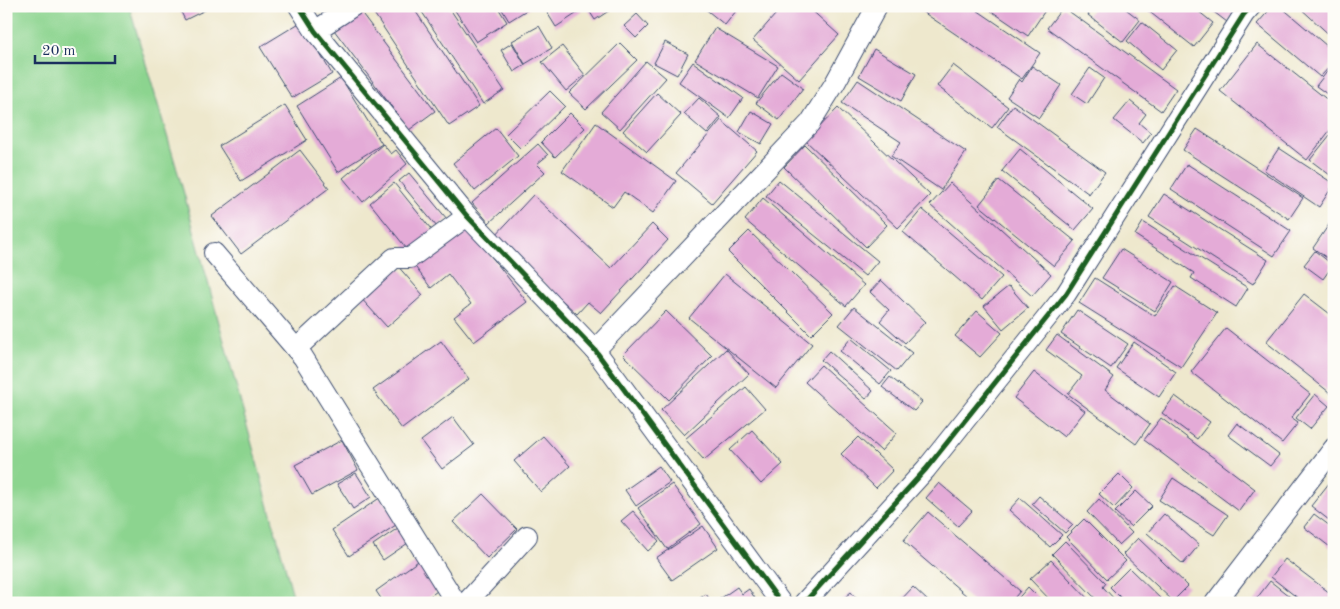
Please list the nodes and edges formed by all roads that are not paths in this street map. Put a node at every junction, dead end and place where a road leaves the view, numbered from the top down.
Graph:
1 (299, 6) edge
2 (353, 6) edge
3 (876, 6) edge
4 (1251, 6) edge
5 (315, 30) junction
6 (467, 216) junction
7 (214, 253) dead end
8 (296, 349) junction
9 (595, 350) junction
10 (1334, 448) edge
11 (528, 536) dead end
12 (456, 603) edge
13 (466, 603) edge
14 (781, 603) edge
15 (804, 603) edge
16 (1215, 603) edge

1 - 5 street
2 - 5 street
3 - 9 street
4 - 15 street
5 - 6 street
6 - 8 street
6 - 9 street
7 - 8 street
8 - 12 street
9 - 14 street
10 - 16 street
11 - 13 street

